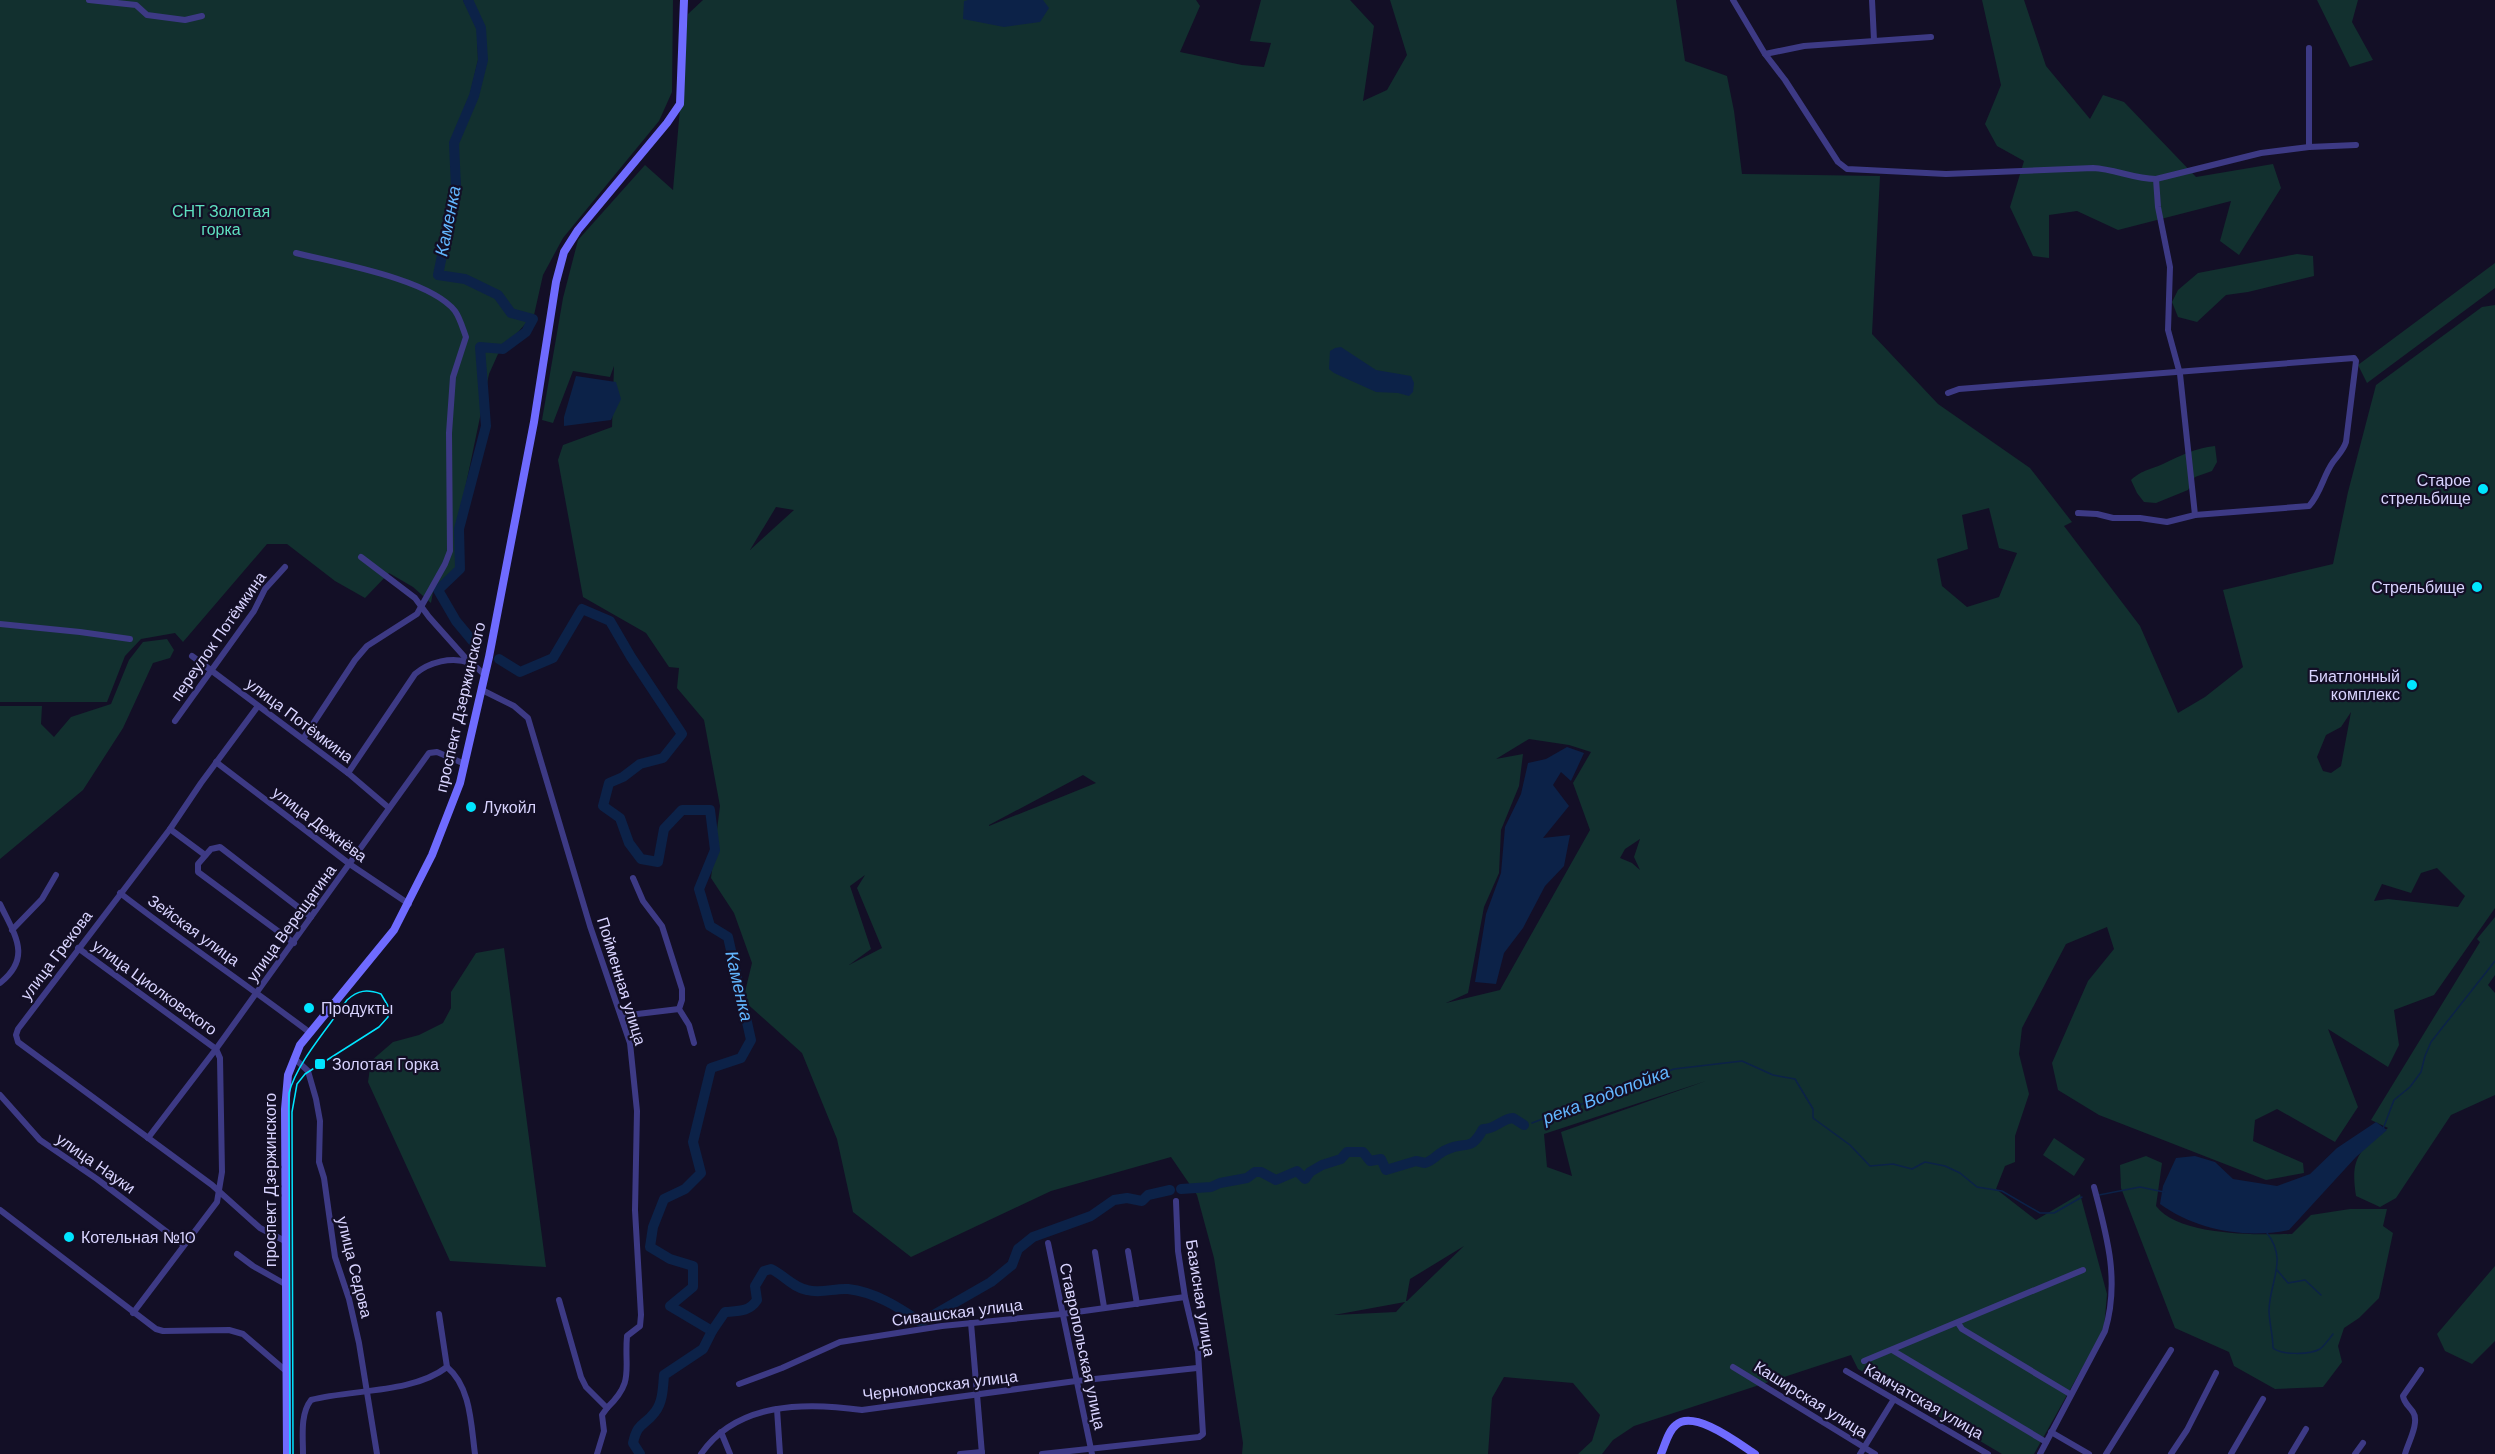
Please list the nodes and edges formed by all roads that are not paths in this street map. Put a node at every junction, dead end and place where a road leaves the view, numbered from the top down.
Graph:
1 (89, 0) edge
2 (684, 0) edge
3 (1733, 0) edge
4 (1872, 0) edge
5 (202, 16) dead end
6 (1930, 37) dead end
7 (1875, 40) junction
8 (2309, 48) dead end
9 (1765, 54) junction
10 (2356, 146) dead end
11 (2310, 147) junction
12 (2156, 179) junction
13 (296, 253) dead end
14 (2180, 374) junction
15 (1948, 393) dead end
16 (2078, 513) dead end
17 (2195, 515) junction
18 (361, 557) dead end
19 (285, 567) dead end
20 (421, 607) junction
21 (0, 624) edge
22 (130, 639) dead end
23 (192, 656) dead end
24 (470, 663) junction
25 (212, 672) junction
26 (485, 675) junction
27 (482, 690) junction
28 (258, 706) junction
29 (175, 722) dead end
30 (303, 739) junction
31 (216, 762) junction
32 (465, 764) junction
33 (348, 773) junction
34 (389, 808) junction
35 (170, 829) junction
36 (205, 855) junction
37 (351, 865) junction
38 (56, 874) dead end
39 (633, 878) dead end
40 (120, 893) junction
41 (0, 904) edge
42 (409, 904) junction
43 (311, 916) junction
44 (12, 930) junction
45 (294, 943) junction
46 (78, 948) junction
47 (0, 983) edge
48 (257, 993) junction
49 (679, 1009) junction
50 (621, 1016) junction
51 (309, 1032) junction
52 (694, 1043) dead end
53 (216, 1049) junction
54 (294, 1058) junction
55 (0, 1095) edge
56 (148, 1138) junction
57 (2094, 1187) dead end
58 (218, 1190) junction
59 (1176, 1201) dead end
60 (0, 1210) edge
61 (285, 1241) junction
62 (1048, 1243) dead end
63 (184, 1245) junction
64 (1128, 1251) dead end
65 (1095, 1252) dead end
66 (237, 1254) dead end
67 (2083, 1270) dead end
68 (285, 1284) junction
69 (1185, 1297) junction
70 (559, 1300) dead end
71 (1137, 1304) junction
72 (1104, 1307) junction
73 (133, 1313) junction
74 (439, 1314) dead end
75 (1062, 1314) junction
76 (971, 1323) junction
77 (1958, 1323) junction
78 (1892, 1350) junction
79 (2171, 1350) dead end
80 (1864, 1361) dead end
81 (1733, 1366) dead end
82 (447, 1367) junction
83 (1197, 1368) junction
84 (2421, 1370) dead end
85 (286, 1371) junction
86 (1846, 1371) dead end
87 (2216, 1373) dead end
88 (1076, 1381) junction
89 (739, 1384) dead end
90 (367, 1393) junction
91 (977, 1394) junction
92 (2070, 1394) junction
93 (1894, 1399) junction
94 (2263, 1399) dead end
95 (607, 1408) junction
96 (777, 1409) junction
97 (2306, 1429) dead end
98 (721, 1432) junction
99 (2051, 1432) junction
100 (2046, 1442) junction
101 (2363, 1443) dead end
102 (1091, 1451) edge
103 (1861, 1451) edge
104 (982, 1453) edge
105 (287, 1454) edge
106 (303, 1454) edge
107 (377, 1454) edge
108 (475, 1454) edge
109 (597, 1454) edge
110 (701, 1454) edge
111 (730, 1454) edge
112 (780, 1454) edge
113 (960, 1454) edge
114 (1042, 1454) edge
115 (1661, 1454) edge
116 (1755, 1454) edge
117 (1875, 1454) edge
118 (1988, 1454) edge
119 (2040, 1454) edge
120 (2090, 1454) edge
121 (2106, 1454) edge
122 (2171, 1454) edge
123 (2230, 1454) edge
124 (2291, 1454) edge
125 (2355, 1454) edge
126 (2404, 1454) edge

1 - 5 street
2 - 26 street, проспект Дзержинского
3 - 9 street
4 - 7 street
6 - 7 street
7 - 9 street
8 - 11 street
9 - 12 street
10 - 11 street
11 - 12 street
12 - 14 street
13 - 20 street
14 - 15 street
14 - 17 street
14 - 17 street
16 - 17 street
18 - 20 street
19 - 25 street, переулок Потёмкина
20 - 24 street
20 - 30 street
21 - 22 street
23 - 25 street, улица Потёмкина
24 - 26 street
24 - 33 street
25 - 28 street, улица Потёмкина
25 - 29 street, переулок Потёмкина
26 - 27 street, проспект Дзержинского
27 - 32 street, проспект Дзержинского
27 - 50 street, Пойменная улица
28 - 30 street, улица Потёмкина
28 - 31 street, улица Грекова
30 - 33 street, улица Потёмкина
31 - 35 street, улица Грекова
31 - 37 street, улица Дежнёва
32 - 34 street, улица Верещагина
32 - 42 street, проспект Дзержинского
33 - 34 street, улица Потёмкина
34 - 37 street, улица Верещагина
35 - 36 street
35 - 40 street, улица Грекова
36 - 43 street
36 - 45 street
37 - 42 street, улица Дежнёва
37 - 43 street, улица Верещагина
38 - 44 street
39 - 49 street
40 - 46 street, улица Грекова
40 - 48 street, Зейская улица
41 - 44 street
42 - 51 street, проспект Дзержинского
43 - 45 street, улица Верещагина
44 - 47 street
45 - 48 street, улица Верещагина
46 - 53 street, улица Циолковского
46 - 56 street, улица Грекова
48 - 51 street, Зейская улица
48 - 53 street, улица Верещагина
49 - 50 street
49 - 52 street
50 - 95 street, Пойменная улица
51 - 54 street, проспект Дзержинского
53 - 56 street, улица Верещагина
53 - 58 street
54 - 61 street, проспект Дзержинского
54 - 90 street, улица Седова
55 - 63 street, улица Науки
56 - 58 street, улица Грекова
57 - 92 street
58 - 61 street, улица Грекова
58 - 63 street
59 - 69 street, Базисная улица
60 - 73 street
61 - 68 street, проспект Дзержинского
62 - 75 street, Ставропольская улица
63 - 73 street
64 - 71 street
65 - 72 street
66 - 68 street
67 - 77 street
68 - 85 street, проспект Дзержинского
69 - 71 street, Сивашская улица
69 - 83 street, Базисная улица
70 - 95 street
71 - 72 street, Сивашская улица
72 - 75 street, Сивашская улица
73 - 85 street
74 - 82 street
75 - 76 street, Сивашская улица
75 - 88 street, Ставропольская улица
76 - 89 street, Сивашская улица
76 - 91 street
77 - 78 street
77 - 92 street
78 - 80 street
78 - 100 street
79 - 121 street
81 - 103 street, Каширская улица
82 - 90 street
82 - 108 street
83 - 88 street, Черноморская улица
83 - 102 street, Базисная улица
84 - 126 street
85 - 105 street, проспект Дзержинского
86 - 93 street, Камчатская улица
87 - 122 street
88 - 91 street, Черноморская улица
88 - 102 street, Ставропольская улица
90 - 106 street
90 - 107 street, улица Седова
91 - 96 street, Черноморская улица
91 - 104 street
92 - 99 street
93 - 103 street
93 - 118 street, Камчатская улица
94 - 123 street
95 - 109 street
96 - 98 street, Черноморская улица
96 - 112 street
97 - 124 street
98 - 110 street, Черноморская улица
98 - 111 street
99 - 100 street
99 - 120 street
100 - 119 street
101 - 125 street
102 - 114 street
103 - 117 street, Каширская улица
104 - 113 street
115 - 116 street

